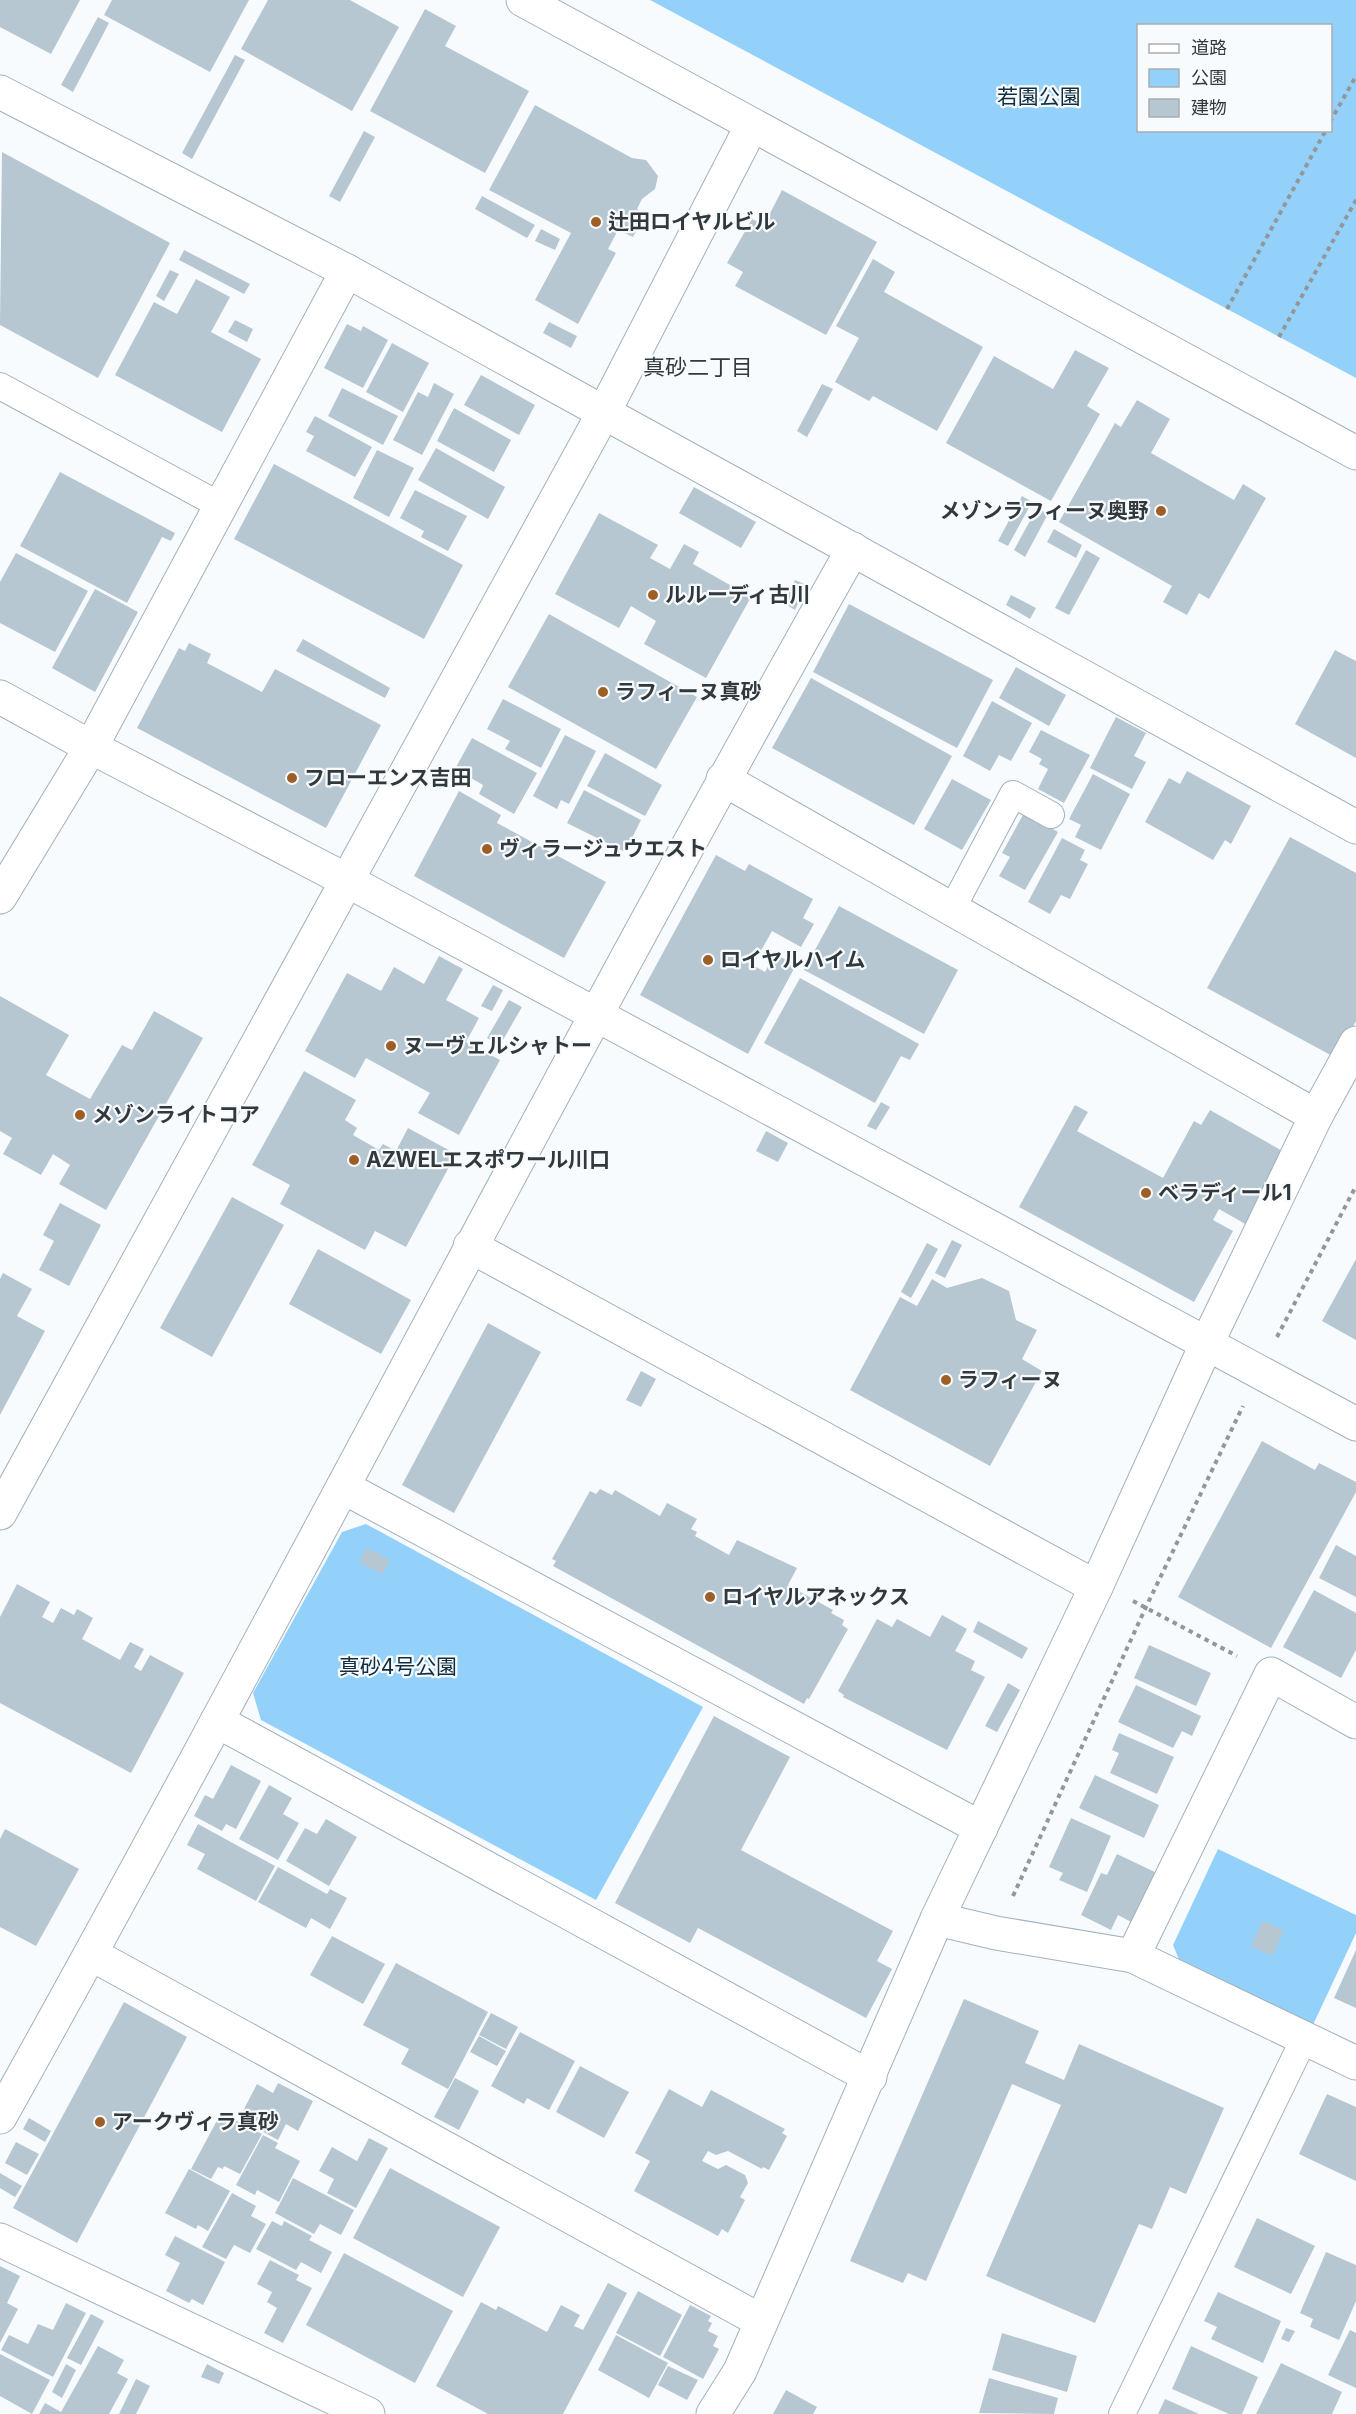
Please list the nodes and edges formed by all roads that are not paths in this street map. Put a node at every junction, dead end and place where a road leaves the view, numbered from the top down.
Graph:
1 (523, 0) edge
2 (0, 92) edge
3 (752, 125) junction
4 (347, 271) junction
5 (0, 386) edge
6 (604, 412) junction
7 (1356, 453) edge
8 (221, 506) junction
9 (853, 549) junction
10 (0, 697) edge
11 (91, 747) junction
12 (723, 779) junction
13 (1051, 815) dead end
14 (1356, 826) edge
15 (346, 880) junction
16 (0, 897) edge
17 (952, 909) junction
18 (595, 1015) junction
19 (1356, 1043) edge
20 (1316, 1116) junction
21 (470, 1246) junction
22 (1207, 1342) junction
23 (1356, 1424) edge
24 (343, 1487) junction
25 (0, 1513) edge
26 (1096, 1587) junction
27 (217, 1721) junction
28 (1356, 1722) edge
29 (981, 1828) junction
30 (937, 1919) junction
31 (91, 1954) junction
32 (1133, 1956) junction
33 (1304, 2039) junction
34 (1356, 2063) edge
35 (870, 2077) junction
36 (0, 2117) edge
37 (0, 2240) edge
38 (761, 2321) junction
39 (368, 2414) edge
40 (713, 2414) edge
41 (1122, 2414) edge

1 - 3 street
2 - 4 street
3 - 6 street
3 - 7 street
4 - 6 street
4 - 8 street
5 - 8 lane
6 - 9 street
6 - 15 street
8 - 11 street
9 - 12 street
9 - 14 street
10 - 11 street
11 - 15 street
11 - 16 street
12 - 17 street
12 - 18 street
13 - 17 lane
15 - 18 street
15 - 25 street
17 - 20 street
18 - 21 street
18 - 22 street
19 - 20 street
20 - 22 street
21 - 24 street
21 - 26 street
22 - 23 street
22 - 26 street
24 - 27 street
24 - 29 street
26 - 29 street
27 - 31 street
27 - 35 street
28 - 32 street
29 - 30 street
30 - 32 street
30 - 35 street
31 - 36 street
31 - 38 street
32 - 33 street
33 - 34 street
33 - 41 lane
35 - 38 street
37 - 39 street
38 - 40 street

